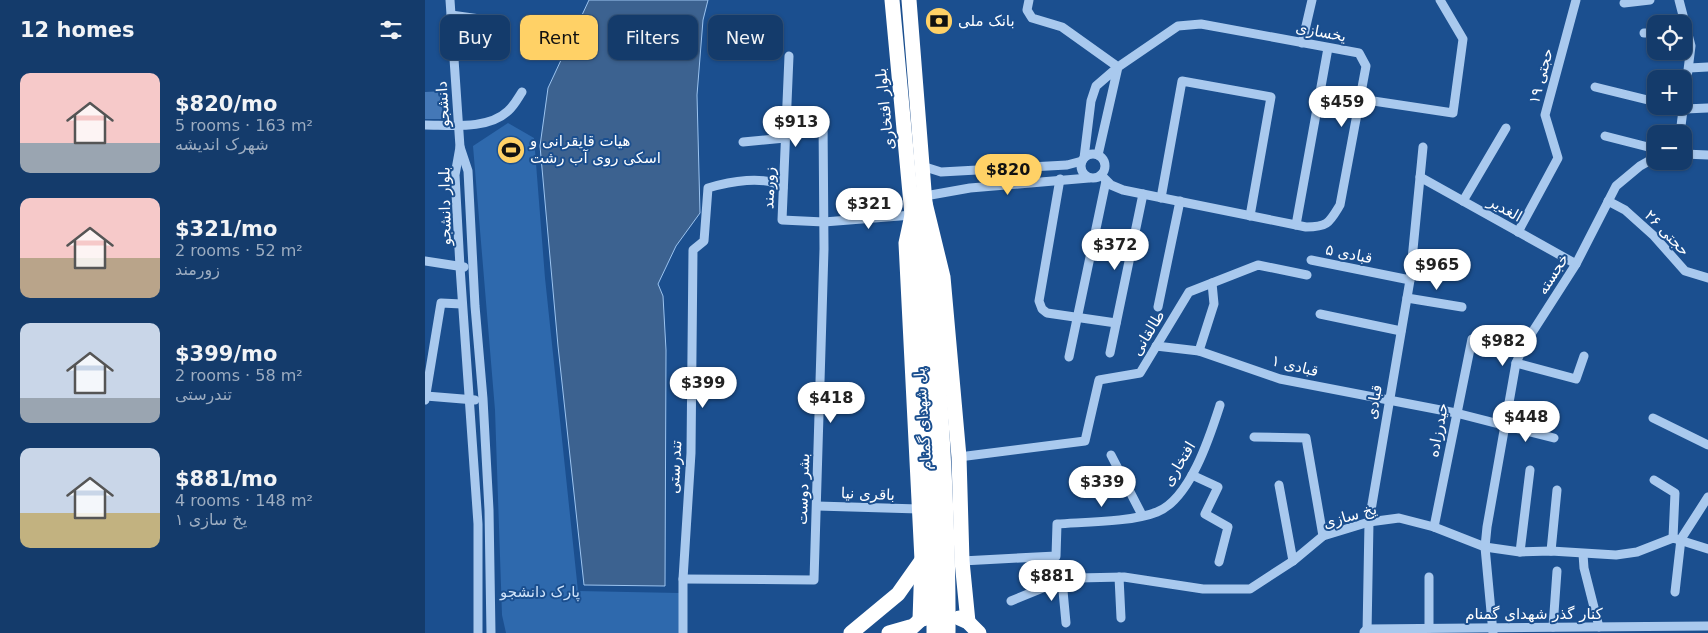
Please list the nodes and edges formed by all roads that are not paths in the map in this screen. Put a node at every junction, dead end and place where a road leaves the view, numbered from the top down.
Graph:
1 (450, 0) edge
2 (892, 0) edge
3 (909, 0) edge
4 (1029, 0) edge
5 (1311, 0) edge
6 (1440, 0) edge
7 (1576, 0) edge
8 (1650, 0) edge
9 (1679, 0) edge
10 (1624, 3) dead end
11 (451, 15) edge
12 (1682, 15) edge
13 (1303, 43) junction
14 (1327, 48) junction
15 (789, 56) dead end
16 (454, 60) edge
17 (1690, 60) edge
18 (1118, 67) junction
19 (1708, 67) edge
20 (1689, 68) joint
21 (1595, 87) dead end
22 (522, 92) dead end
23 (1360, 99) junction
24 (1647, 100) edge
25 (1708, 108) edge
26 (1692, 109) edge
27 (823, 118) dead end
28 (425, 124) edge
29 (458, 125) junction
30 (1506, 128) dead end
31 (1605, 136) dead end
32 (785, 138) junction
33 (743, 142) dead end
34 (1647, 146) edge
35 (460, 147) junction
36 (1423, 147) dead end
37 (1692, 154) edge
38 (1708, 154) edge
39 (1098, 155) junction
40 (1083, 160) junction
41 (1647, 162) edge
42 (922, 166) junction
43 (1019, 168) junction
44 (1089, 178) junction
45 (1104, 178) junction
46 (1420, 178) junction
47 (1060, 179) junction
48 (1020, 183) junction
49 (783, 188) junction
50 (1143, 194) junction
51 (1161, 198) junction
52 (925, 200) junction
53 (1180, 201) junction
54 (1463, 201) junction
55 (1608, 201) junction
56 (912, 215) junction
57 (1250, 216) junction
58 (824, 222) junction
59 (1296, 225) junction
60 (1518, 232) junction
61 (1311, 260) dead end
62 (425, 261) edge
63 (1576, 264) junction
64 (460, 266) junction
65 (473, 268) junction
66 (1307, 275) dead end
67 (1708, 278) edge
68 (1410, 280) junction
69 (1212, 283) junction
70 (1407, 298) junction
71 (462, 304) junction
72 (1462, 307) dead end
73 (1158, 308) dead end
74 (1320, 314) dead end
75 (1077, 317) junction
76 (1116, 323) junction
77 (1401, 332) junction
78 (1472, 339) dead end
79 (1156, 346) junction
80 (1199, 351) junction
81 (1110, 352) dead end
82 (1584, 356) dead end
83 (1069, 357) dead end
84 (1516, 363) junction
85 (425, 396) edge
86 (483, 399) junction
87 (425, 400) edge
88 (469, 400) junction
89 (1388, 400) junction
90 (1221, 405) dead end
91 (1456, 413) junction
92 (1653, 418) dead end
93 (1504, 424) junction
94 (1254, 437) dead end
95 (1554, 438) dead end
96 (1708, 445) edge
97 (1111, 455) dead end
98 (959, 457) junction
99 (1530, 470) dead end
100 (917, 472) junction
101 (1192, 475) junction
102 (960, 476) junction
103 (1654, 480) dead end
104 (1279, 485) dead end
105 (1557, 490) dead end
106 (1708, 498) edge
107 (817, 506) junction
108 (489, 510) junction
109 (919, 510) junction
110 (477, 511) junction
111 (1142, 515) junction
112 (1369, 522) junction
113 (1434, 527) junction
114 (1323, 536) junction
115 (1677, 539) junction
116 (1485, 546) junction
117 (1708, 549) edge
118 (1551, 551) junction
119 (1520, 552) junction
120 (1583, 554) junction
121 (922, 560) junction
122 (962, 561) junction
123 (1293, 561) junction
124 (1219, 562) dead end
125 (1557, 570) dead end
126 (1119, 577) junction
127 (1429, 577) dead end
128 (683, 579) junction
129 (1062, 580) junction
130 (1675, 592) dead end
131 (1011, 601) dead end
132 (1121, 618) dead end
133 (1066, 623) dead end
134 (1708, 626) edge
135 (912, 627) edge
136 (1553, 627) junction
137 (1599, 627) junction
138 (1429, 628) junction
139 (977, 630) edge
140 (1493, 630) edge
141 (1365, 632) edge
142 (478, 633) edge
143 (491, 633) edge
144 (683, 633) edge
145 (851, 633) edge
146 (889, 633) edge
147 (934, 633) edge
148 (948, 633) edge

1 - 11 street, دانشجو
2 - 56 highway, بلوار افتخاری
3 - 42 highway, بلوار افتخاری
4 - 18 street
5 - 13 street
6 - 23 street
7 - 60 street, حجتی ۱۹
8 - 10 street
9 - 12 street
13 - 14 street, یخسازی
13 - 18 street, یخسازی
14 - 23 street, یخسازی
14 - 59 street
15 - 32 street, زورمند
16 - 29 street, دانشجو
17 - 20 street
18 - 39 street
18 - 40 street, یخسازی
19 - 20 street
21 - 24 street
22 - 29 street
23 - 59 street, یخسازی
25 - 26 street
27 - 58 street, بشر دوست
28 - 29 street
29 - 35 street, دانشجو
30 - 54 street
31 - 34 street
32 - 33 street
32 - 49 street, زورمند
35 - 64 street, بلوار دانشجو
35 - 65 street, بلوار دانشجو
36 - 46 street, قبادی
37 - 38 street
39 - 40 street
39 - 45 street
40 - 43 street
40 - 44 street
41 - 55 street, خجسته
42 - 43 street
42 - 52 highway, بلوار افتخاری
43 - 48 street
44 - 45 street
44 - 47 street
45 - 50 street, یخسازی
45 - 75 street
46 - 54 street, الغدیر
46 - 68 street, قبادی
47 - 48 street
47 - 75 street
48 - 52 street
49 - 58 street, زورمند
49 - 128 street, تندرستی
50 - 51 street, یخسازی
50 - 76 street
51 - 53 street, یخسازی
51 - 57 street
52 - 98 highway
52 - 148 highway, پل شهدای گمنام, bridge
53 - 57 street, یخسازی
53 - 73 street
54 - 60 street, الغدیر
55 - 63 street, خجسته
55 - 67 street, حجتی ۲۶
56 - 58 street, زورمند
56 - 100 highway
56 - 147 highway, پل شهدای گمنام, bridge
57 - 59 street, یخسازی
58 - 107 street, بشر دوست
60 - 63 street, الغدیر
61 - 68 street, قبادی ۵
62 - 64 street
63 - 84 street, خجسته
64 - 65 street
64 - 71 street, بلوار دانشجو
65 - 86 street, بلوار دانشجو
66 - 69 street, طالقانی
68 - 70 street, قبادی
69 - 79 street, طالقانی
69 - 80 street
70 - 72 street
70 - 77 street, قبادی
71 - 85 street
71 - 88 street, بلوار دانشجو
74 - 77 street
75 - 76 street
75 - 83 street
76 - 81 street
77 - 89 street, قبادی
78 - 91 street, حیدرزاده
79 - 80 street, قبادی ۱
79 - 98 street, طالقانی
80 - 89 street, قبادی ۱
82 - 84 street
84 - 93 street, خجسته
85 - 87 street
85 - 88 street
86 - 88 street
86 - 108 street, بلوار دانشجو
88 - 110 street, بلوار دانشجو
89 - 91 street, قبادی ۱
89 - 112 street, قبادی
90 - 101 street, افتخاری
91 - 93 street, قبادی ۱
91 - 113 street, حیدرزاده
92 - 96 street
93 - 95 street, قبادی ۱
93 - 116 street, خجسته
94 - 114 street
97 - 111 street
98 - 102 highway
99 - 119 street
100 - 102 highway
100 - 109 highway
101 - 111 street, افتخاری
101 - 124 street
102 - 122 highway
103 - 115 street
104 - 123 street
105 - 118 street
106 - 115 street
107 - 109 street, باقری نیا
107 - 128 street, بشر دوست
108 - 110 street
108 - 143 street, بلوار دانشجو
109 - 121 highway
110 - 142 street, بلوار دانشجو
111 - 122 street, افتخاری
112 - 113 street, یخ سازی
112 - 114 street, یخ سازی
112 - 141 street, قبادی
113 - 116 street, یخ سازی
114 - 123 street, یخ سازی
115 - 117 street
115 - 120 street, یخ سازی
115 - 130 street
116 - 119 street, یخ سازی
116 - 140 street, خجسته
118 - 119 street, یخ سازی
118 - 120 street, یخ سازی
120 - 137 street
121 - 122 highway
121 - 135 highway
121 - 145 highway
122 - 139 highway
123 - 126 street, یخ سازی
125 - 136 street
126 - 129 street, یخ سازی
126 - 132 street
127 - 138 street
128 - 144 street, تندرستی
129 - 131 street, یخ سازی
129 - 133 street
134 - 137 street, کنار گذر شهدای گمنام
135 - 139 highway
135 - 146 highway
136 - 137 street, کنار گذر شهدای گمنام
136 - 140 street, کنار گذر شهدای گمنام
138 - 140 street, کنار گذر شهدای گمنام
138 - 141 street, کنار گذر شهدای گمنام

